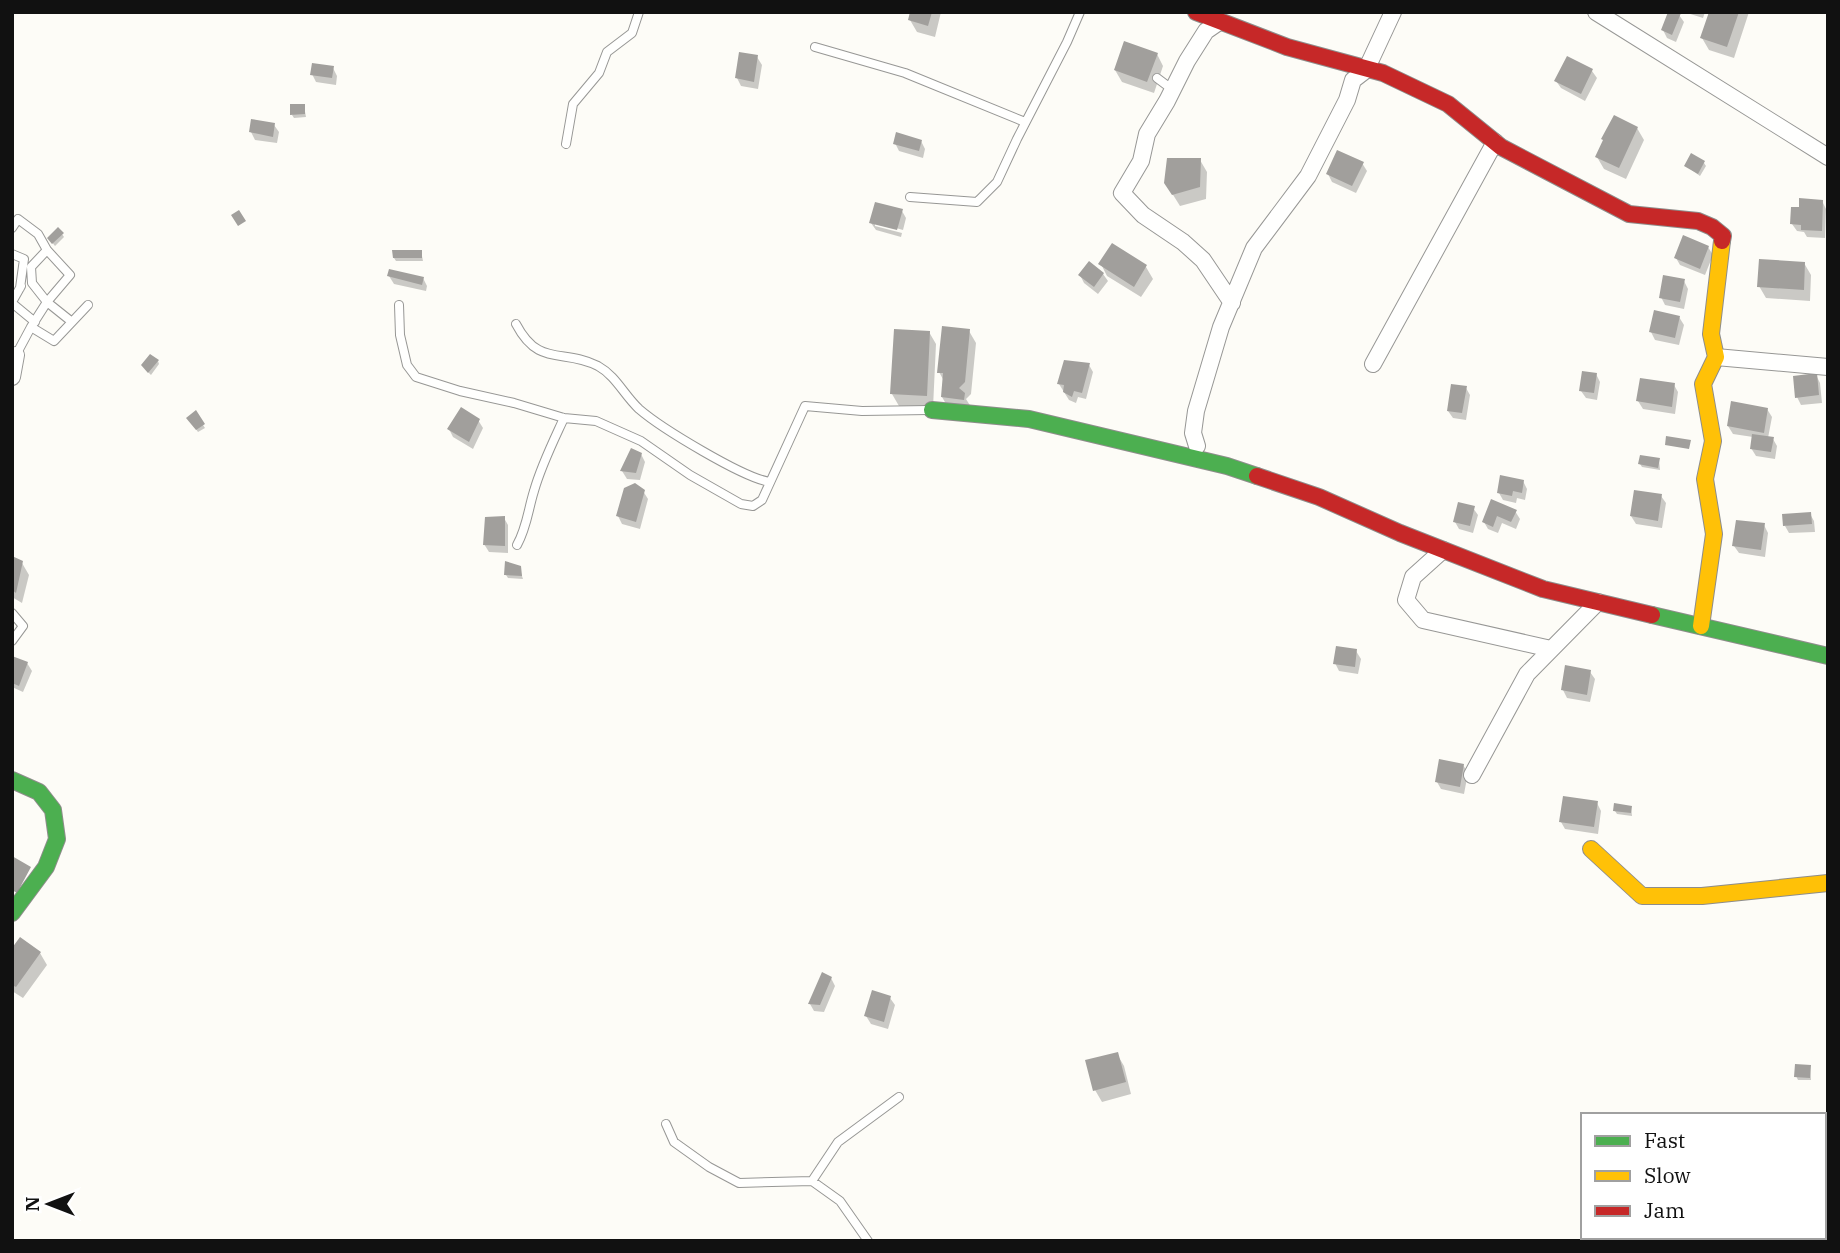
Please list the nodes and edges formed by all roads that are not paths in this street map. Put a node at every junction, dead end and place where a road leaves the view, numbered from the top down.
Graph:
1 (639, 12) edge
2 (1080, 12) edge
3 (1196, 12) edge
4 (1393, 12) edge
5 (1596, 12) edge
6 (1219, 22) junction
7 (815, 47) dead end
8 (1366, 70) junction
9 (1157, 78) dead end
10 (1172, 90) junction
11 (1025, 122) junction
12 (1495, 142) junction
13 (566, 144) dead end
14 (1828, 157) edge
15 (910, 197) dead end
16 (12, 228) edge
17 (47, 250) junction
18 (12, 254) edge
19 (31, 267) junction
20 (20, 288) junction
21 (12, 302) edge
22 (47, 302) junction
23 (1232, 303) junction
24 (88, 305) dead end
25 (399, 305) dead end
26 (72, 322) junction
27 (33, 324) junction
28 (516, 324) dead end
29 (16, 355) joint
30 (1717, 357) junction
31 (1373, 364) dead end
32 (1828, 367) edge
33 (12, 377) edge
34 (932, 410) joint
35 (564, 418) junction
36 (1198, 446) dead end
37 (770, 482) junction
38 (517, 545) dead end
39 (1443, 550) junction
40 (1598, 602) junction
41 (12, 612) edge
42 (1701, 626) junction
43 (12, 641) edge
44 (1551, 649) junction
45 (1828, 656) edge
46 (1472, 775) dead end
47 (12, 780) edge
48 (1591, 849) dead end
49 (1828, 883) edge
50 (12, 913) edge
51 (899, 1097) dead end
52 (666, 1124) dead end
53 (812, 1181) junction
54 (868, 1241) edge

1 - 13 lane
2 - 11 lane
3 - 6 street
4 - 8 street
5 - 14 street
6 - 8 street
6 - 10 street
7 - 11 lane
8 - 12 street
8 - 23 street
9 - 10 lane
10 - 23 street
11 - 15 lane
12 - 30 street
12 - 31 street
16 - 17 lane
17 - 19 lane
17 - 22 lane
18 - 20 lane
19 - 20 lane
19 - 22 lane
20 - 21 lane
21 - 27 lane
22 - 26 lane
22 - 27 lane
23 - 36 street
24 - 26 lane
25 - 35 lane
26 - 27 lane
27 - 29 lane
28 - 37 lane
29 - 33 street
30 - 32 street
30 - 42 street
34 - 37 lane
34 - 39 street
35 - 37 lane
35 - 38 lane
39 - 40 street
39 - 44 street
40 - 42 street
40 - 44 street
41 - 43 lane
42 - 45 street
44 - 46 street
47 - 50 street
48 - 49 street
51 - 53 lane
52 - 53 lane
53 - 54 lane

